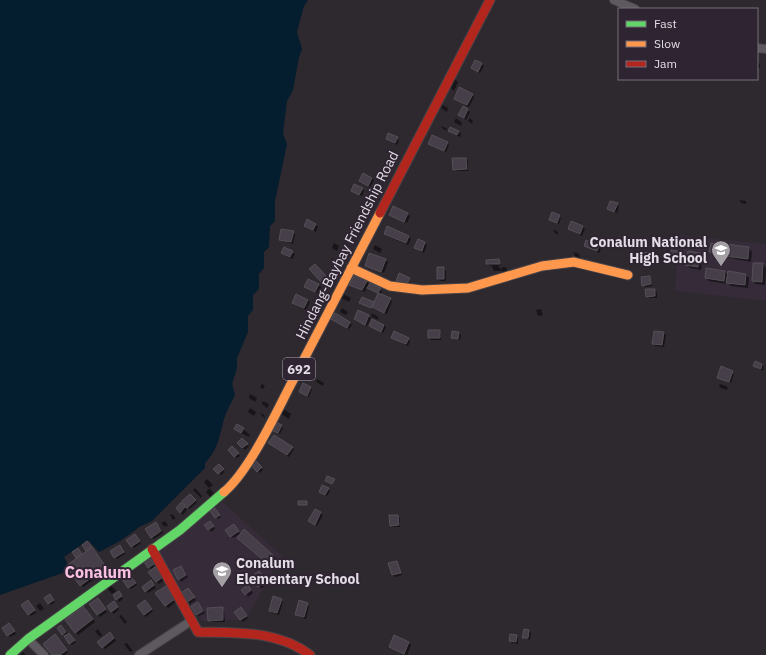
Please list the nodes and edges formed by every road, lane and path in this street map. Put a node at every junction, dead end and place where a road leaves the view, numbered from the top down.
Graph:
1 (490, 0) edge
2 (614, 0) edge
3 (633, 8) edge
4 (351, 268) junction
5 (628, 275) dead end
6 (152, 549) junction
7 (191, 621) junction
8 (28, 639) junction
9 (10, 655) edge
10 (44, 655) edge
11 (139, 655) edge
12 (310, 655) edge

1 - 4 main road, Hindang-Baybay Friendship Road / 692
2 - 3 street
4 - 5 main road
4 - 6 main road, Hindang-Baybay Friendship Road / 692
6 - 7 main road
6 - 8 main road, Hindang-Baybay Friendship Road / 692
7 - 11 street
7 - 12 main road
8 - 9 main road, Hindang-Baybay Friendship Road / 692
8 - 10 street

